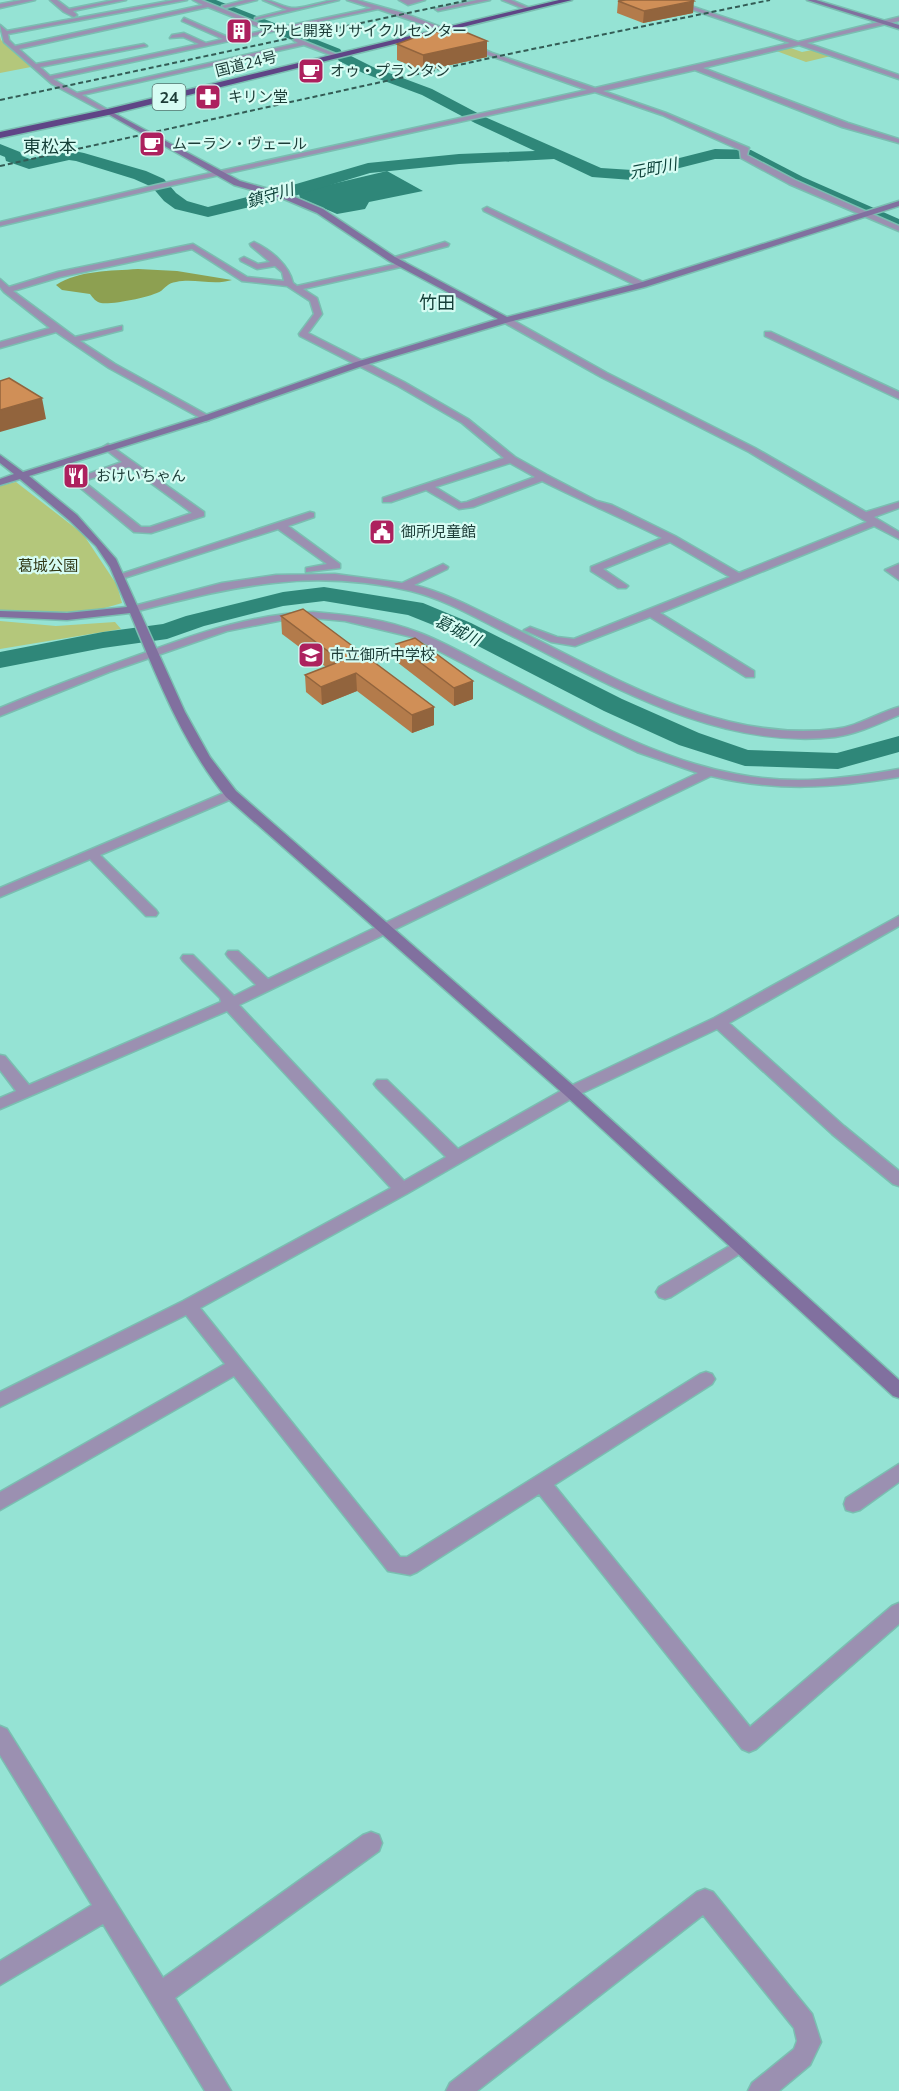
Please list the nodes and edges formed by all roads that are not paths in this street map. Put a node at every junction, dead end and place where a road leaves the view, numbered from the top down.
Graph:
1 (32, 0) edge
2 (57, 0) edge
3 (123, 0) edge
4 (184, 0) edge
5 (196, 0) edge
6 (254, 0) edge
7 (266, 0) edge
8 (336, 0) edge
9 (350, 0) edge
10 (402, 0) edge
11 (422, 0) edge
12 (487, 0) edge
13 (505, 0) edge
14 (568, 0) edge
15 (667, 0) edge
16 (810, 0) edge
17 (210, 3) edge
18 (0, 6) edge
19 (151, 6) junction
20 (225, 6) junction
21 (378, 8) junction
22 (438, 9) dead end
23 (529, 9) junction
24 (66, 10) junction
25 (292, 10) junction
26 (172, 15) junction
27 (239, 17) junction
28 (86, 18) junction
29 (228, 19) dead end
30 (257, 19) junction
31 (899, 19) edge
32 (184, 20) dead end
33 (884, 22) junction
34 (207, 23) dead end
35 (196, 26) junction
36 (899, 27) edge
37 (106, 28) junction
38 (280, 28) junction
39 (3, 30) edge
40 (272, 30) junction
41 (444, 30) junction
42 (41, 32) dead end
43 (120, 34) dead end
44 (110, 36) dead end
45 (172, 37) dead end
46 (128, 38) dead end
47 (228, 39) junction
48 (56, 40) junction
49 (306, 43) junction
50 (797, 43) junction
51 (71, 44) dead end
52 (204, 44) junction
53 (144, 46) junction
54 (15, 48) junction
55 (165, 54) junction
56 (338, 56) junction
57 (36, 66) junction
58 (696, 68) junction
59 (899, 77) edge
60 (49, 78) junction
61 (591, 90) junction
62 (75, 95) junction
63 (108, 112) junction
64 (0, 135) edge
65 (899, 141) edge
66 (745, 153) junction
67 (217, 174) junction
68 (899, 203) edge
69 (487, 208) dead end
70 (878, 210) junction
71 (866, 213) junction
72 (0, 224) edge
73 (899, 229) edge
74 (254, 244) dead end
75 (445, 244) dead end
76 (244, 259) dead end
77 (392, 259) junction
78 (279, 263) junction
79 (402, 264) junction
80 (0, 282) edge
81 (289, 284) junction
82 (642, 285) junction
83 (298, 288) junction
84 (7, 290) junction
85 (506, 320) junction
86 (119, 328) dead end
87 (57, 329) junction
88 (768, 334) dead end
89 (73, 340) junction
90 (0, 345) edge
91 (359, 364) junction
92 (899, 396) edge
93 (207, 418) junction
94 (108, 447) junction
95 (0, 458) edge
96 (511, 459) junction
97 (130, 463) junction
98 (20, 475) junction
99 (543, 477) junction
100 (0, 482) edge
101 (427, 486) junction
102 (387, 500) dead end
103 (899, 505) edge
104 (310, 515) dead end
105 (871, 519) junction
106 (280, 525) junction
107 (899, 536) edge
108 (671, 538) junction
109 (443, 567) dead end
110 (899, 567) edge
111 (120, 576) junction
112 (899, 577) edge
113 (274, 578) junction
114 (740, 578) junction
115 (622, 586) dead end
116 (402, 587) junction
117 (479, 613) junction
118 (652, 613) junction
119 (0, 614) edge
120 (135, 614) junction
121 (151, 650) junction
122 (750, 674) dead end
123 (899, 711) edge
124 (0, 712) edge
125 (707, 773) junction
126 (899, 773) edge
127 (231, 794) junction
128 (92, 854) junction
129 (0, 893) edge
130 (152, 913) dead end
131 (899, 921) edge
132 (386, 929) junction
133 (233, 954) dead end
134 (188, 958) dead end
135 (266, 986) junction
136 (230, 1004) junction
137 (719, 1022) junction
138 (0, 1060) edge
139 (382, 1084) dead end
140 (26, 1092) junction
141 (571, 1092) junction
142 (0, 1104) edge
143 (456, 1157) junction
144 (899, 1180) edge
145 (402, 1189) junction
146 (740, 1246) junction
147 (665, 1292) dead end
148 (189, 1306) junction
149 (237, 1366) junction
150 (705, 1379) dead end
151 (899, 1391) edge
152 (0, 1400) edge
153 (899, 1472) edge
154 (540, 1483) junction
155 (0, 1502) edge
156 (853, 1504) dead end
157 (899, 1612) edge
158 (0, 1736) edge
159 (371, 1843) dead end
160 (107, 1909) junction
161 (0, 1974) edge
162 (159, 1995) junction
163 (219, 2091) edge
164 (458, 2091) edge
165 (760, 2091) edge

1 - 18 street
2 - 24 street
3 - 24 street
4 - 19 street
5 - 17 street
6 - 20 street
7 - 25 street
8 - 25 street
9 - 21 street
10 - 11 street
12 - 22 street
13 - 23 street
14 - 23 highway, 国道24号 / 24
15 - 50 street
16 - 33 street
17 - 20 street
17 - 26 street
17 - 27 street
19 - 26 street
19 - 28 street
20 - 30 street
21 - 38 street
21 - 41 street
23 - 41 highway, 国道24号 / 24
24 - 28 street
25 - 30 street
26 - 37 street
27 - 29 street
27 - 40 street
28 - 37 street
28 - 39 street
30 - 38 street
31 - 33 street
32 - 35 street
33 - 36 street
33 - 50 street
34 - 35 street
35 - 47 street
37 - 43 street
37 - 48 street
38 - 40 street
39 - 54 street
40 - 47 street
40 - 49 street
41 - 56 highway, 国道24号 / 24
41 - 61 street
42 - 48 street
44 - 51 street
45 - 52 street
46 - 53 street
47 - 52 street
48 - 54 street
49 - 56 street
49 - 62 street
50 - 58 street
50 - 59 street
52 - 55 street
53 - 55 street
53 - 57 street
54 - 57 street
55 - 60 street
56 - 63 highway, 国道24号 / 24
57 - 60 street
58 - 61 street
58 - 65 street
60 - 62 street
61 - 66 street
61 - 67 street
62 - 63 street
63 - 64 highway, 国道24号 / 24
63 - 67 street
66 - 70 street
66 - 71 street
67 - 72 street
67 - 77 street
68 - 70 street
69 - 82 street
70 - 71 street
71 - 73 street
71 - 82 street
74 - 78 street
75 - 77 street
76 - 78 street
77 - 79 street
78 - 81 street
79 - 83 street
79 - 85 street
80 - 84 street
81 - 83 street
81 - 84 street
82 - 85 street
83 - 91 street
84 - 87 street
85 - 91 street
85 - 105 street
86 - 89 street
87 - 89 street
87 - 90 street
88 - 92 street
89 - 93 street
91 - 93 street
91 - 96 street
93 - 94 street
94 - 97 street
94 - 98 street
95 - 98 street
96 - 99 street
96 - 101 street
97 - 97 street
98 - 100 street
98 - 111 street
99 - 101 street
99 - 108 street
101 - 102 street
103 - 105 street
104 - 106 street
105 - 107 street
105 - 114 street
106 - 111 street
106 - 113 street
108 - 114 street
108 - 115 street
109 - 116 street
110 - 112 street
111 - 120 street
113 - 116 street
113 - 120 street
114 - 118 street
116 - 117 street
117 - 118 street
117 - 123 street
118 - 122 street
119 - 120 street
120 - 121 street
121 - 124 street
121 - 125 street
121 - 127 street
125 - 126 street
125 - 132 street
127 - 128 street
127 - 132 street
128 - 129 street
128 - 130 street
131 - 137 street
132 - 135 street
132 - 141 street
133 - 135 street
134 - 136 street
135 - 136 street
136 - 140 street
136 - 145 street
137 - 141 street
137 - 144 street
138 - 140 street
139 - 143 street
140 - 142 street
141 - 143 street
141 - 146 street
143 - 145 street
145 - 148 street
146 - 147 street
146 - 151 street
148 - 149 street
148 - 152 street
149 - 154 street
149 - 155 street
150 - 154 street
153 - 156 street
154 - 157 street
158 - 160 street
159 - 162 street
160 - 161 street
160 - 162 street
162 - 163 street
164 - 165 street

